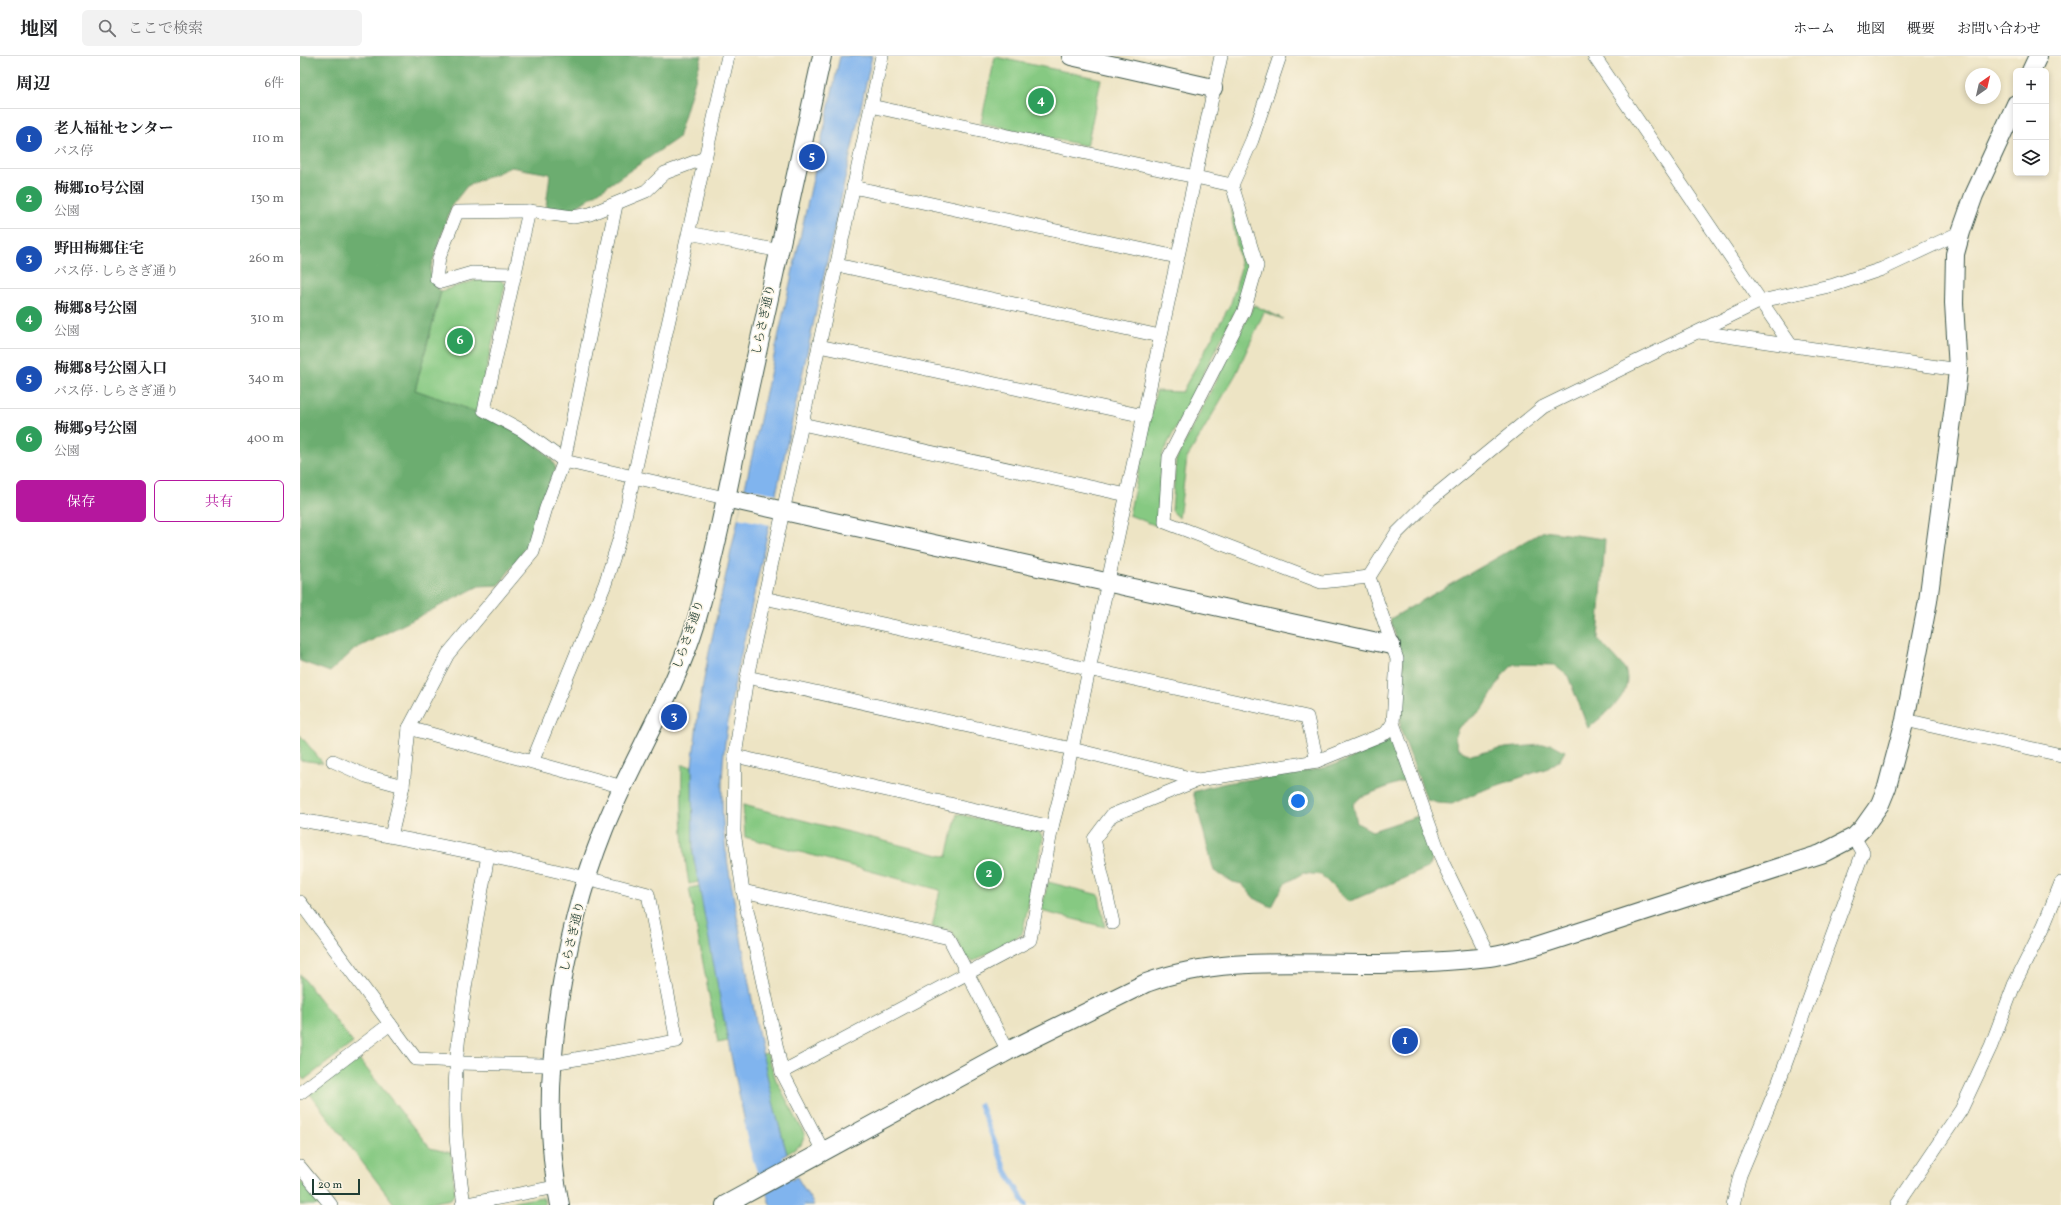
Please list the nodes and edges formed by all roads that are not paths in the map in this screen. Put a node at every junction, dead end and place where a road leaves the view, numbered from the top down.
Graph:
1 (728, 56) edge
2 (822, 56) edge
3 (882, 56) edge
4 (1074, 56) edge
5 (1221, 56) edge
6 (1280, 56) edge
7 (1594, 56) edge
8 (2038, 56) edge
9 (2032, 68) edge
10 (1213, 88) junction
11 (871, 106) junction
12 (2013, 110) edge
13 (705, 158) junction
14 (1196, 177) junction
15 (1232, 185) junction
16 (853, 187) junction
17 (616, 205) junction
18 (529, 211) junction
19 (1960, 232) junction
20 (689, 233) junction
21 (780, 251) junction
22 (1177, 257) junction
23 (837, 265) junction
24 (515, 274) junction
25 (1761, 301) junction
26 (1699, 332) junction
27 (1160, 336) junction
28 (1790, 344) junction
29 (819, 346) junction
30 (1958, 370) junction
31 (1144, 416) junction
32 (802, 424) junction
33 (564, 461) junction
34 (634, 477) junction
35 (1127, 495) junction
36 (733, 500) junction
37 (778, 510) junction
38 (1369, 577) junction
39 (1108, 584) junction
40 (764, 598) junction
41 (1391, 645) junction
42 (1088, 669) junction
43 (747, 677) junction
44 (1905, 720) junction
45 (1393, 723) junction
46 (409, 728) junction
47 (1072, 749) junction
48 (2061, 755) edge
49 (735, 756) junction
50 (532, 760) junction
51 (334, 761) dead end
52 (1317, 761) junction
53 (1198, 780) junction
54 (403, 786) junction
55 (623, 786) junction
56 (300, 820) edge
57 (1052, 827) junction
58 (391, 836) junction
59 (1854, 837) junction
60 (488, 855) junction
61 (588, 878) junction
62 (2061, 883) edge
63 (743, 891) junction
64 (300, 902) edge
65 (1113, 923) dead end
66 (1489, 957) junction
67 (967, 972) junction
68 (390, 1024) junction
69 (1008, 1051) junction
70 (457, 1062) junction
71 (547, 1064) junction
72 (782, 1072) junction
73 (300, 1093) edge
74 (823, 1151) junction
75 (300, 1167) edge
76 (556, 1187) junction
77 (331, 1205) edge
78 (463, 1205) edge
79 (560, 1205) edge
80 (725, 1205) edge
81 (1732, 1205) edge
82 (1897, 1205) edge

1 - 13 street
2 - 21 street, しらさぎ通り
3 - 11 street
4 - 10 street
5 - 10 street
6 - 15 street
7 - 25 street
8 - 9 street
10 - 14 street
11 - 14 street
11 - 16 street
12 - 19 street
13 - 17 street
13 - 20 street
14 - 15 street
14 - 22 street
15 - 38 street
16 - 22 street
16 - 23 street
17 - 18 street
17 - 33 street
18 - 24 street
18 - 24 street
19 - 25 street
19 - 30 street
20 - 21 street
20 - 34 street
21 - 36 street, しらさぎ通り
22 - 27 street
23 - 27 street
23 - 29 street
24 - 33 street
25 - 26 street
25 - 28 street
26 - 28 street
26 - 38 street
27 - 31 street
28 - 30 street
29 - 31 street
29 - 32 street
30 - 44 street
31 - 35 street
32 - 35 street
32 - 37 street
33 - 34 street
33 - 46 street
34 - 36 street
34 - 50 street
35 - 39 street
36 - 37 street
36 - 55 street, しらさぎ通り
37 - 39 street
37 - 40 street
38 - 41 street
39 - 41 street
39 - 42 street
40 - 42 street
40 - 43 street
41 - 45 street
42 - 47 street
42 - 52 street
43 - 47 street
43 - 49 street
44 - 48 street
44 - 59 street
45 - 52 street
45 - 66 street
46 - 50 street
46 - 54 street
47 - 53 street
47 - 57 street
49 - 57 street
49 - 63 street
50 - 55 street
51 - 54 street
52 - 53 street
53 - 65 street
54 - 58 street
55 - 61 street, しらさぎ通り
56 - 58 street
57 - 67 street
58 - 60 street
59 - 66 street
59 - 81 street
60 - 61 street
60 - 70 street
61 - 71 street, しらさぎ通り
61 - 71 street
62 - 82 street
63 - 67 street
63 - 72 street
64 - 68 street
66 - 69 street
67 - 69 street
67 - 72 street
68 - 70 street
68 - 73 street
69 - 74 street
70 - 71 street
70 - 78 street
71 - 76 street, しらさぎ通り
72 - 74 street
74 - 80 street
75 - 77 street
76 - 78 street
76 - 79 street, しらさぎ通り

